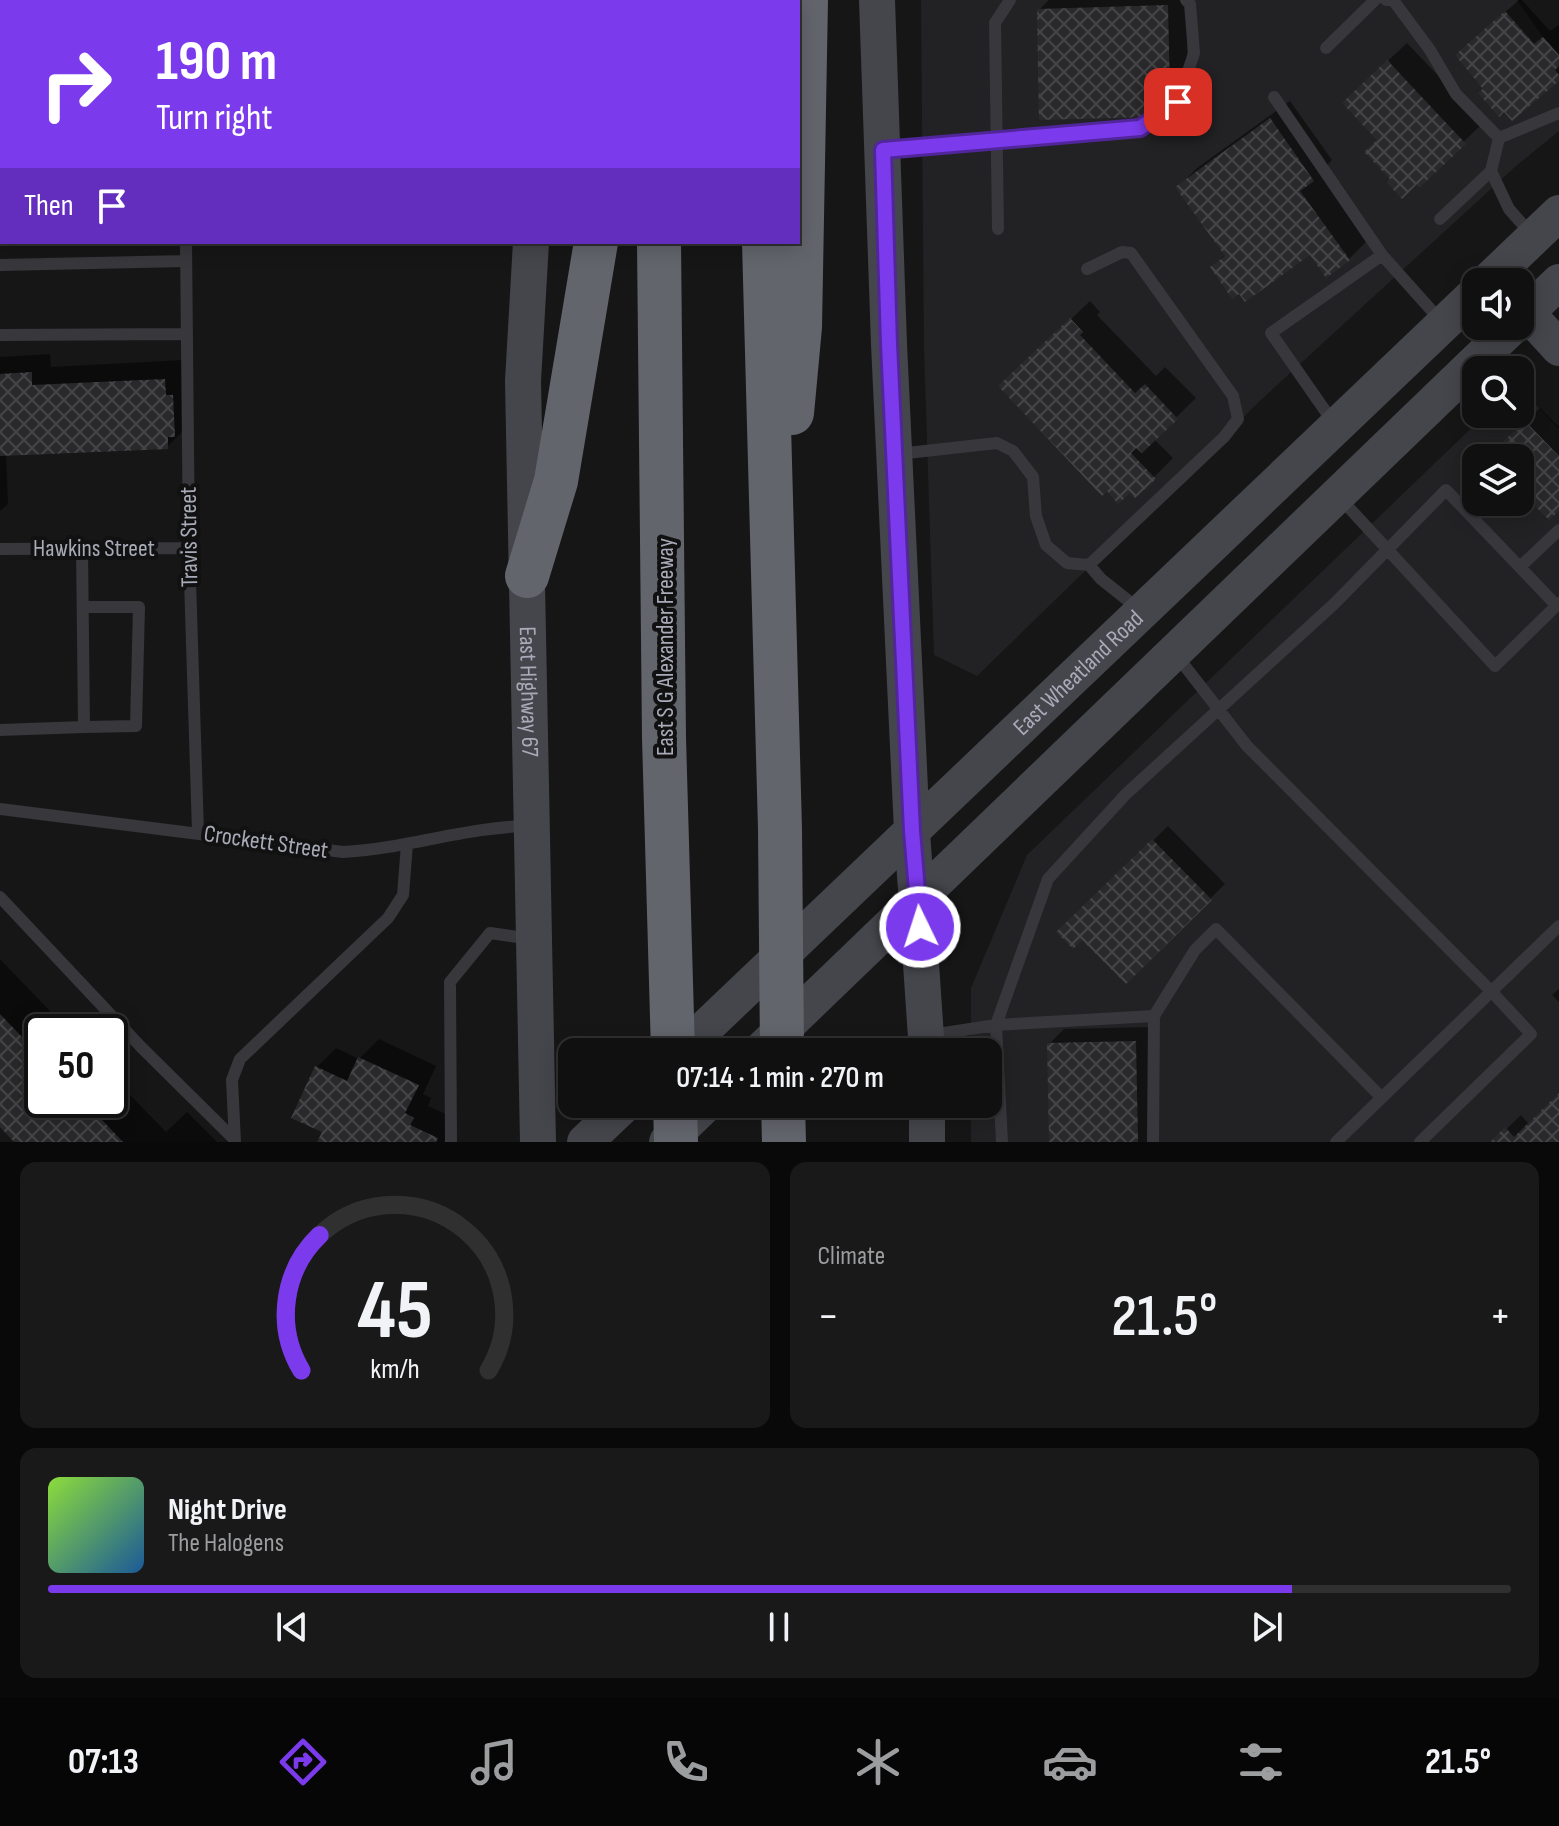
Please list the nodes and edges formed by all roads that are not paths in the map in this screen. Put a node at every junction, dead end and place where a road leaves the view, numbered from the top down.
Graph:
1 (806, 0) edge
2 (877, 0) edge
3 (1010, 0) edge
4 (1186, 0) edge
5 (1375, 0) edge
6 (1386, 0) edge
7 (1326, 48) dead end
8 (1274, 97) dead end
9 (1559, 113) edge
10 (1499, 138) junction
11 (995, 141) junction
12 (883, 150) junction
13 (1491, 171) junction
14 (1440, 219) dead end
15 (1546, 225) edge
16 (998, 229) dead end
17 (186, 244) edge
18 (531, 244) edge
19 (596, 244) edge
20 (659, 244) edge
21 (764, 244) edge
22 (1382, 255) junction
23 (186, 261) junction
24 (1559, 264) edge
25 (0, 265) edge
26 (1504, 268) edge
27 (1087, 269) dead end
28 (1559, 282) edge
29 (1534, 303) edge
30 (1462, 307) edge
31 (1443, 324) junction
32 (1534, 327) edge
33 (186, 334) junction
34 (0, 335) edge
35 (1495, 340) edge
36 (1559, 348) edge
37 (1336, 426) junction
38 (896, 455) junction
39 (1337, 495) junction
40 (1559, 530) edge
41 (82, 548) junction
42 (189, 548) junction
43 (0, 549) edge
44 (1386, 550) junction
45 (772, 553) junction
46 (1089, 565) junction
47 (1520, 567) junction
48 (527, 576) junction
49 (1558, 604) edge
50 (83, 607) junction
51 (1142, 612) junction
52 (1173, 651) junction
53 (1219, 709) junction
54 (84, 727) junction
55 (0, 730) edge
56 (0, 809) edge
57 (531, 826) junction
58 (912, 831) junction
59 (198, 832) junction
60 (407, 844) junction
61 (0, 897) edge
62 (918, 897) junction
63 (1559, 926) edge
64 (535, 939) junction
65 (1491, 991) junction
66 (1154, 1016) junction
67 (996, 1025) junction
68 (673, 1038) edge
69 (695, 1038) edge
70 (773, 1038) edge
71 (781, 1038) edge
72 (928, 1038) edge
73 (949, 1038) edge
74 (1382, 1098) junction
75 (610, 1118) edge
76 (783, 1118) edge
77 (927, 1118) edge
78 (235, 1141) edge
79 (451, 1142) edge
80 (538, 1142) edge
81 (585, 1142) edge
82 (784, 1142) edge
83 (927, 1142) edge
84 (1002, 1142) edge
85 (1153, 1142) edge
86 (1336, 1142) edge
87 (1420, 1142) edge

1 - 45 highway
2 - 12 main road
3 - 11 lane
4 - 11 lane
5 - 7 lane
6 - 10 lane
8 - 22 lane
9 - 10 lane
10 - 13 lane
11 - 12 lane
11 - 16 lane
12 - 38 main road
13 - 14 lane
13 - 15 lane
15 - 24 main road
15 - 26 main road, East Wheatland Road
17 - 23 lane, Travis Street
18 - 48 main road, East Highway 67
19 - 48 highway
20 - 68 highway, East S G Alexander Freeway
21 - 45 highway
22 - 31 lane
22 - 37 lane
23 - 25 lane
23 - 33 lane, Travis Street
27 - 46 lane
28 - 29 main road
30 - 31 main road, East Wheatland Road
31 - 37 main road, East Wheatland Road
32 - 36 main road
33 - 34 lane
33 - 42 lane, Travis Street
35 - 39 main road
37 - 51 main road, East Wheatland Road
38 - 46 lane
38 - 58 main road
39 - 44 lane
39 - 52 main road
40 - 47 lane
41 - 42 lane, Hawkins Street
41 - 43 lane, Hawkins Street
41 - 50 lane
42 - 59 lane, Travis Street
44 - 47 lane
44 - 49 lane
44 - 53 lane
45 - 71 highway
46 - 51 lane
47 - 49 lane
48 - 57 main road, East Highway 67
50 - 54 lane
50 - 54 lane
51 - 52 main road
51 - 58 main road, East Wheatland Road
52 - 53 lane
52 - 62 main road
53 - 65 lane
53 - 67 lane
54 - 55 lane
56 - 59 lane, Crockett Street
57 - 60 lane, Crockett Street
57 - 64 main road, East Highway 67
58 - 62 main road
58 - 69 main road, East Wheatland Road
59 - 60 lane, Crockett Street
60 - 78 lane
61 - 78 lane
62 - 70 main road
62 - 72 main road
63 - 65 lane
64 - 79 lane
64 - 80 main road, East Highway 67
65 - 74 lane
65 - 87 lane
66 - 67 lane
66 - 74 lane
66 - 85 lane
67 - 73 lane
67 - 84 lane
74 - 86 lane
75 - 81 main road
76 - 82 highway
77 - 83 main road

